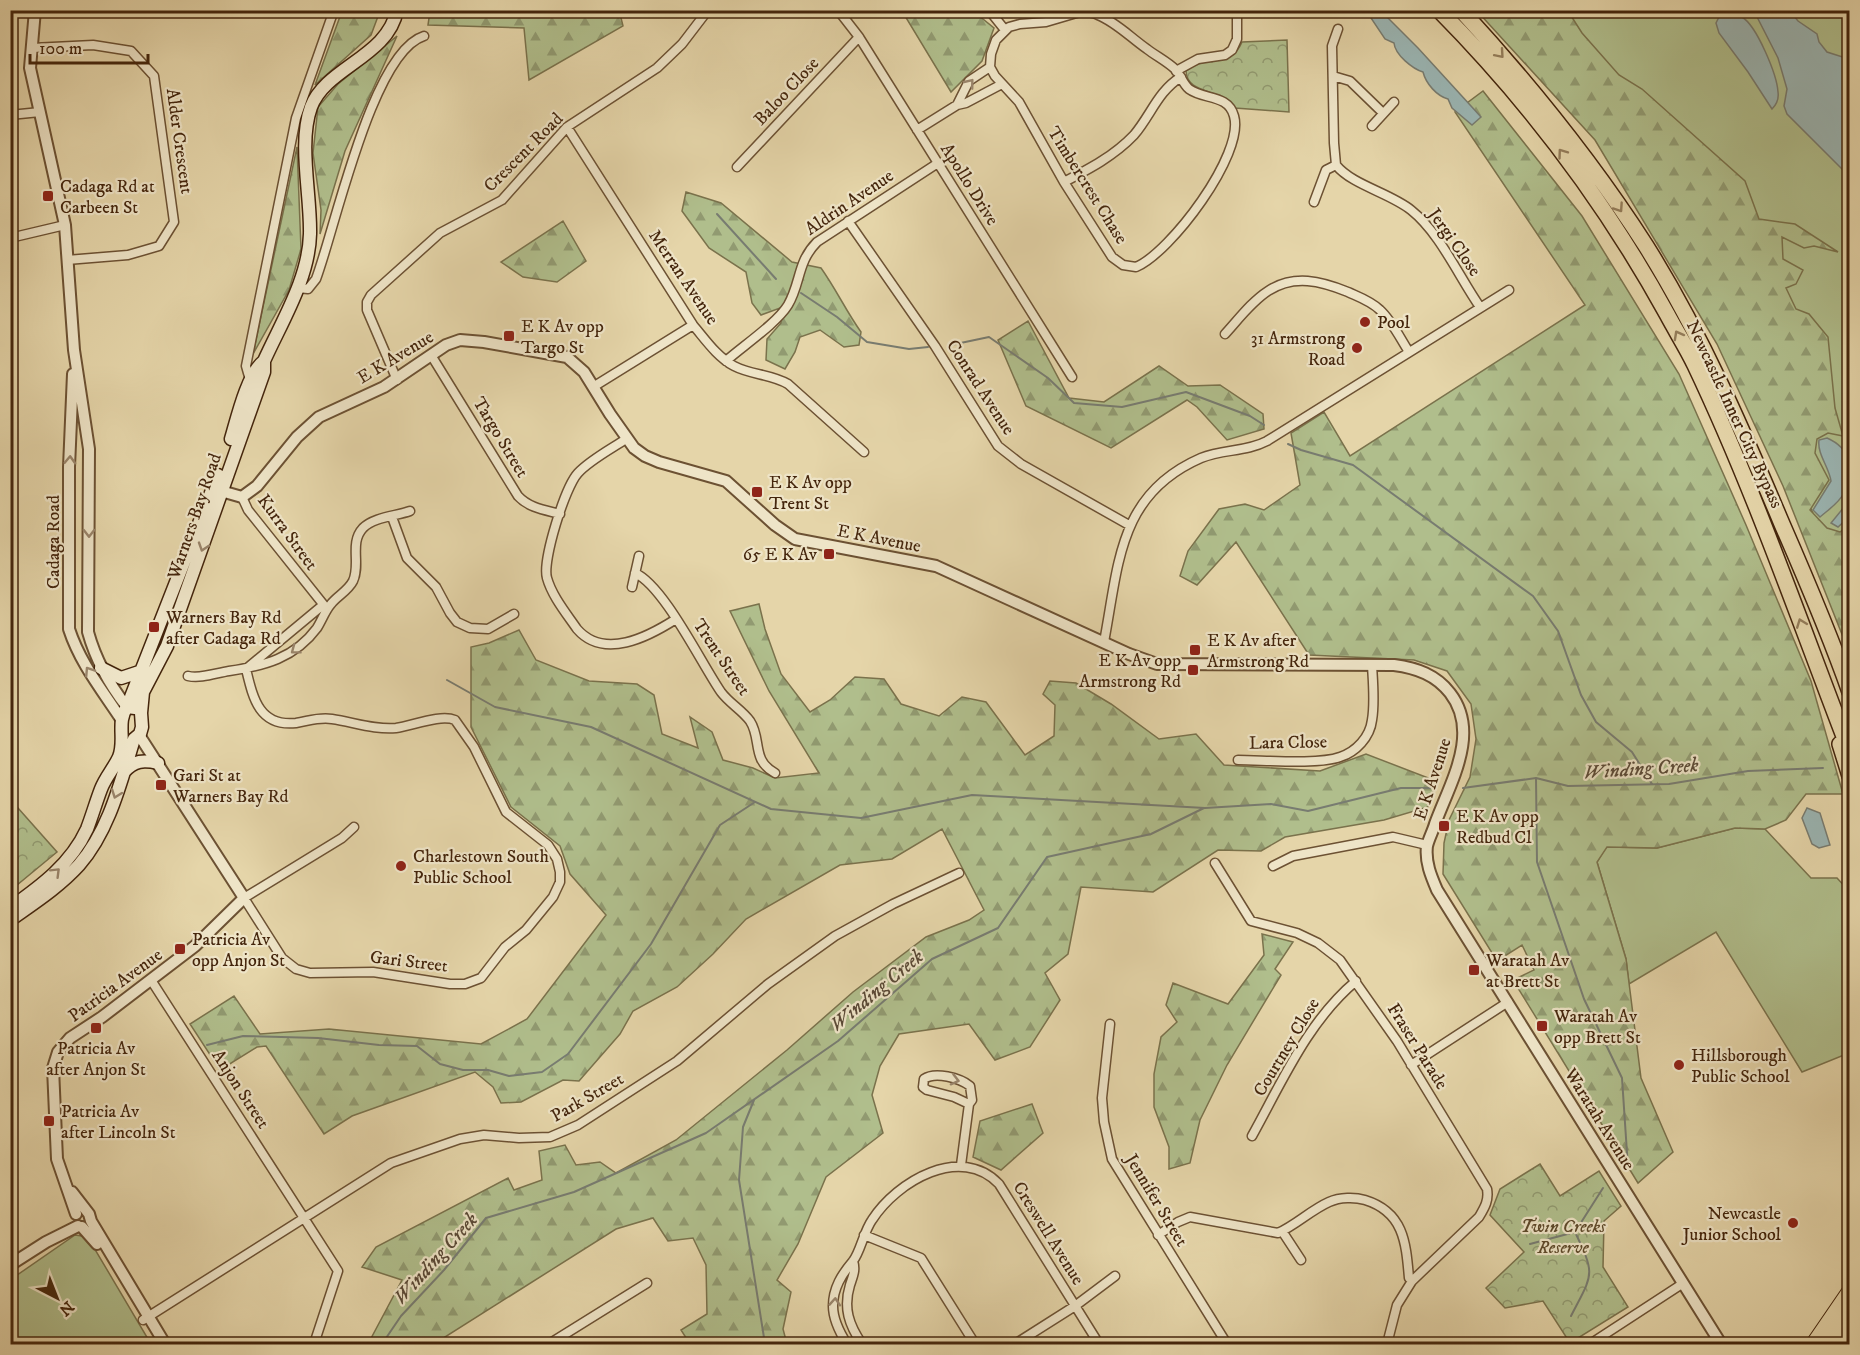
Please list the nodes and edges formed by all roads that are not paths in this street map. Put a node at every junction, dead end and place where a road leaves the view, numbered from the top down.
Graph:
1 (35, 10) edge
2 (334, 10) edge
3 (398, 10) edge
4 (708, 10) edge
5 (838, 10) edge
6 (989, 10) edge
7 (1237, 10) edge
8 (1439, 10) edge
9 (1461, 10) edge
10 (1069, 13) edge
11 (1338, 29) dead end
12 (1005, 30) junction
13 (424, 36) dead end
14 (859, 37) junction
15 (32, 48) junction
16 (990, 67) junction
17 (1179, 74) junction
18 (1333, 76) junction
19 (1002, 84) junction
20 (1395, 102) dead end
21 (957, 105) junction
22 (40, 112) junction
23 (1383, 113) junction
24 (10, 115) edge
25 (302, 119) junction
26 (1372, 126) dead end
27 (567, 127) junction
28 (917, 130) junction
29 (938, 163) junction
30 (1336, 165) junction
31 (737, 167) dead end
32 (1064, 182) junction
33 (1314, 202) dead end
34 (848, 221) junction
35 (64, 225) junction
36 (10, 238) edge
37 (67, 260) junction
38 (297, 288) junction
39 (1509, 290) dead end
40 (1480, 307) junction
41 (693, 325) junction
42 (1225, 334) dead end
43 (74, 350) junction
44 (1409, 352) junction
45 (431, 356) junction
46 (264, 361) junction
47 (726, 361) junction
48 (1072, 377) dead end
49 (397, 380) junction
50 (250, 381) junction
51 (593, 387) junction
52 (626, 439) junction
53 (864, 452) dead end
54 (217, 490) junction
55 (242, 497) junction
56 (410, 511) dead end
57 (560, 514) junction
58 (392, 517) junction
59 (1129, 525) junction
60 (639, 556) dead end
61 (635, 573) junction
62 (632, 587) dead end
63 (325, 607) junction
64 (514, 614) dead end
65 (676, 620) junction
66 (1104, 642) junction
67 (1834, 645) junction
68 (1372, 665) junction
69 (101, 668) junction
70 (246, 669) junction
71 (142, 671) junction
72 (188, 676) dead end
73 (1821, 678) junction
74 (1850, 681) edge
75 (1850, 692) edge
76 (128, 707) junction
77 (141, 714) junction
78 (122, 725) junction
79 (137, 737) junction
80 (1850, 753) edge
81 (1238, 760) dead end
82 (158, 763) junction
83 (124, 772) junction
84 (775, 773) dead end
85 (1850, 776) edge
86 (354, 827) dead end
87 (1427, 845) junction
88 (1215, 863) dead end
89 (1273, 866) dead end
90 (959, 873) dead end
91 (244, 898) junction
92 (10, 908) edge
93 (10, 920) edge
94 (151, 980) junction
95 (1356, 981) junction
96 (1508, 1002) junction
97 (1110, 1024) dead end
98 (1411, 1065) junction
99 (969, 1104) junction
100 (1252, 1136) dead end
101 (961, 1165) junction
102 (304, 1217) junction
103 (81, 1220) junction
104 (1282, 1231) junction
105 (864, 1234) junction
106 (1158, 1235) junction
107 (1301, 1260) dead end
108 (853, 1261) junction
109 (10, 1264) edge
110 (1115, 1276) dead end
111 (1412, 1281) junction
112 (647, 1283) dead end
113 (1682, 1284) junction
114 (1850, 1290) edge
115 (1075, 1306) junction
116 (1850, 1314) edge
117 (146, 1318) junction
118 (1594, 1343) edge
119 (158, 1344) edge
120 (165, 1344) edge
121 (314, 1344) edge
122 (549, 1344) edge
123 (847, 1344) edge
124 (862, 1344) edge
125 (975, 1344) edge
126 (1015, 1344) edge
127 (1099, 1344) edge
128 (1227, 1344) edge
129 (1387, 1344) edge
130 (1721, 1344) edge
131 (1813, 1344) edge
132 (1829, 1344) edge

1 - 15 street, Cadaga Road
2 - 25 street, Warners Bay Road
3 - 25 main road, Warners Bay Road
4 - 27 street, Crescent Road
5 - 14 street, Apollo Drive
6 - 12 street
7 - 17 street
73 -> 8 highway, Newcastle Inner City Bypass
9 -> 67 highway, Newcastle Inner City Bypass
10 - 12 street, Timbercrest Chase
10 - 17 street, Timbercrest Chase
11 - 18 street
12 - 16 street
13 - 38 street
14 - 28 street, Apollo Drive
14 - 31 street, Baloo Close
15 - 22 street, Cadaga Road
15 - 37 street, Alder Crescent
16 - 19 street, Timbercrest Chase
21 -> 16 street
17 - 32 street
17 - 32 street, Timbercrest Chase
18 - 23 street
18 - 30 street
19 - 21 street
19 - 32 street, Timbercrest Chase
20 - 23 street
21 - 28 street
22 - 24 street
22 - 35 street, Cadaga Road
23 - 26 street
25 - 38 main road, Warners Bay Road
25 - 50 street, Warners Bay Road
27 - 41 street, Merran Avenue
27 - 49 street, Crescent Road
28 - 29 street, Apollo Drive
29 - 34 street, Aldrin Avenue
29 - 48 street, Apollo Drive
30 - 33 street
30 - 40 street, Jergi Close
34 - 47 street, Aldrin Avenue
34 - 59 street, Conrad Avenue
35 - 36 street
35 - 37 street, Cadaga Road
37 - 43 street, Cadaga Road
38 - 46 main road, Warners Bay Road
39 - 40 street
40 - 44 street
41 - 47 street, Merran Avenue
41 - 51 street
42 - 44 street
43 -> 69 street, Cadaga Road
78 -> 43 street, Cadaga Road
44 - 59 street
45 - 49 street, E K Avenue
45 - 51 street, E K Avenue
45 - 57 street, Targo Street
46 - 50 main road, Warners Bay Road
46 - 54 main road, Warners Bay Road
47 - 53 street, Merran Avenue
49 - 55 street, E K Avenue
50 - 54 main road, Warners Bay Road
51 - 52 street, E K Avenue
52 - 57 street, Trent Street
52 - 66 street, E K Avenue
54 - 55 street, Kurra Street
54 - 71 main road, Warners Bay Road
54 -> 77 main road, Warners Bay Road
55 - 63 street, Kurra Street
56 - 58 street
57 - 65 street, Trent Street
58 - 63 street
58 - 64 street
59 - 66 street
60 - 61 street
61 - 62 street
61 - 65 street, Trent Street
63 - 70 street
63 -> 70 street
65 - 84 street, Trent Street
66 - 68 street, E K Avenue
67 - 74 highway
67 - 75 highway, Newcastle Inner City Bypass
68 - 81 street, Lara Close
68 - 87 street, E K Avenue
69 - 71 main road
69 - 76 street, Cadaga Road
70 - 72 street
70 - 91 street, Gari Street
71 - 76 main road, Warners Bay Road
73 - 80 highway, Newcastle Inner City Bypass
73 - 85 highway
76 - 77 main road
76 - 78 main road, Warners Bay Road
77 - 79 main road, Warners Bay Road
78 - 79 main road
92 -> 78 main road, Warners Bay Road
79 - 82 street, Gari Street
79 - 83 main road, Warners Bay Road
82 - 83 main road
82 - 91 street, Gari Street
83 -> 93 main road, Warners Bay Road
86 - 91 street, Patricia Avenue
87 - 89 street
87 - 96 street, Waratah Avenue
88 - 95 street, Fraser Parade
90 - 102 street, Park Street
91 - 94 street, Patricia Avenue
94 - 102 street, Anjon Street
94 - 103 street, Patricia Avenue
95 - 98 street, Fraser Parade
95 - 100 street, Courtney Close
96 - 98 street
96 - 113 street, Waratah Avenue
97 - 106 street, Jennifer Street
98 - 111 street, Fraser Parade
99 -> 99 street
99 - 101 street
101 - 105 street
101 - 115 street, Creswell Avenue
102 - 117 street, Park Street
102 - 121 street, Anjon Street
103 - 109 street
103 - 117 street, Patricia Avenue
104 - 106 street
104 - 107 street
104 - 111 street
105 - 108 street
105 - 125 street
106 - 128 street, Jennifer Street
123 -> 108 street
108 - 124 street
110 - 115 street
111 - 129 street
112 - 122 street
113 - 118 street
113 - 130 street, Waratah Avenue
114 - 131 main road
115 - 126 street
115 - 127 street, Creswell Avenue
116 - 132 main road
117 - 119 street, Patricia Avenue
117 - 120 street, Patricia Avenue

